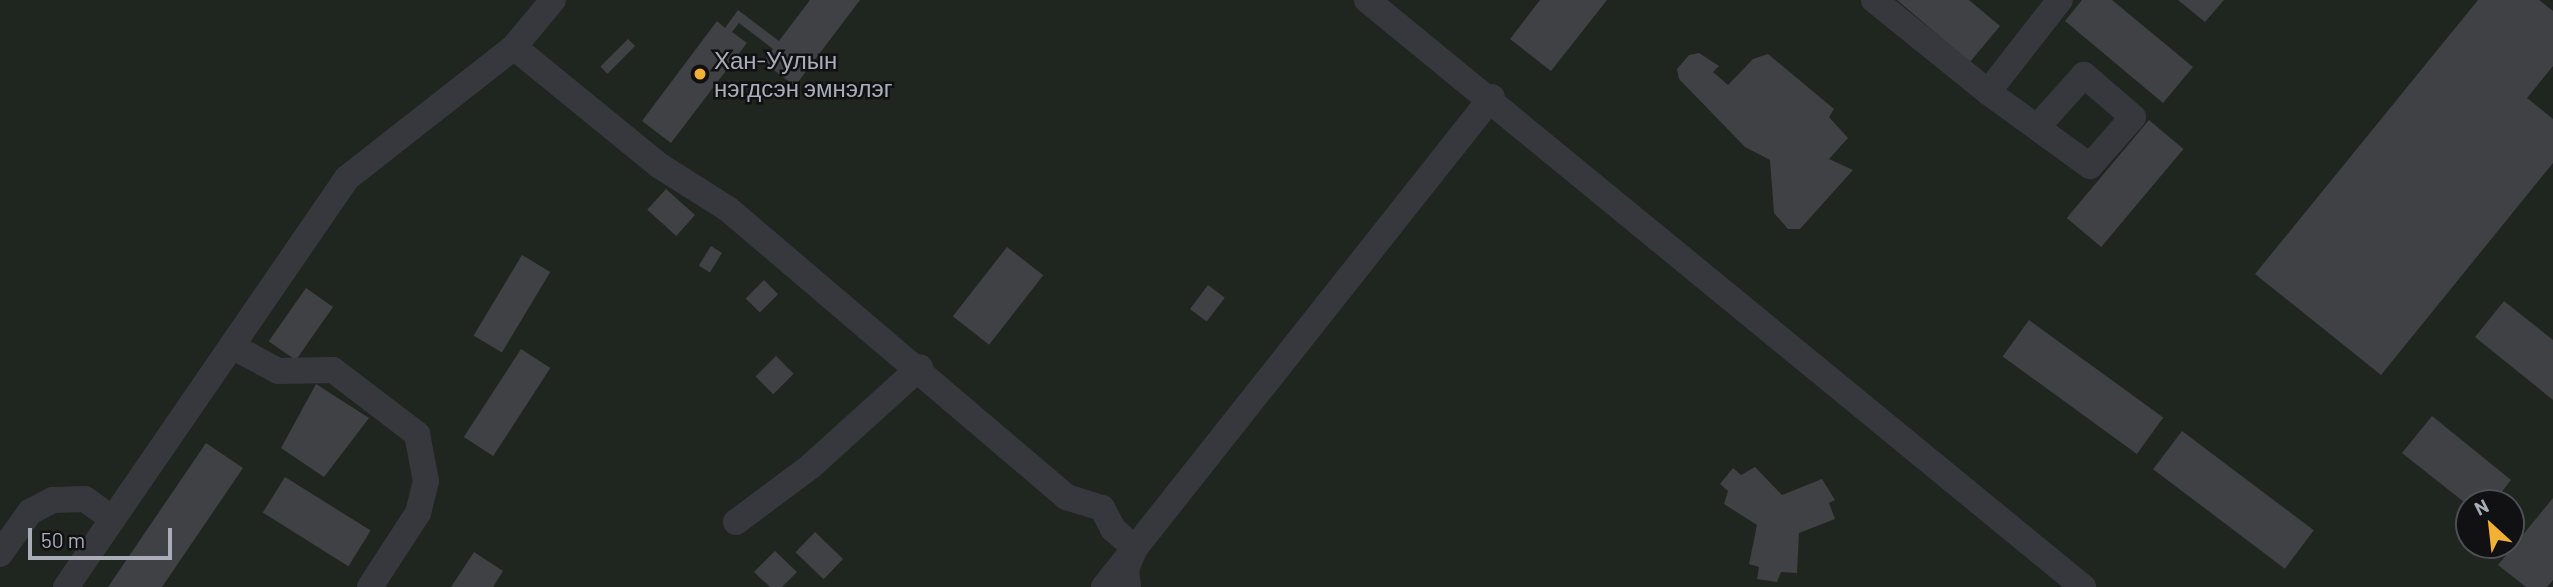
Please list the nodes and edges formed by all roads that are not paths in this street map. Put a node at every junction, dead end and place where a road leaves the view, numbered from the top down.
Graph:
1 (553, 0) edge
2 (1367, 0) edge
3 (1874, 0) edge
4 (2060, 0) edge
5 (514, 47) junction
6 (1988, 92) junction
7 (1492, 97) junction
8 (2036, 127) dead end
9 (232, 346) junction
10 (920, 367) junction
11 (113, 519) junction
12 (736, 522) dead end
13 (1135, 548) junction
14 (0, 554) edge
15 (66, 587) edge
16 (370, 587) edge
17 (1104, 587) edge
18 (1128, 587) edge
19 (2083, 587) edge

1 - 5 street
2 - 7 street
3 - 6 street
4 - 6 street
5 - 9 street
5 - 10 street
6 - 8 street
7 - 13 street
7 - 19 street
9 - 11 street
9 - 16 street
10 - 12 street
10 - 13 street
11 - 14 street
11 - 15 street
13 - 17 street
13 - 18 street

